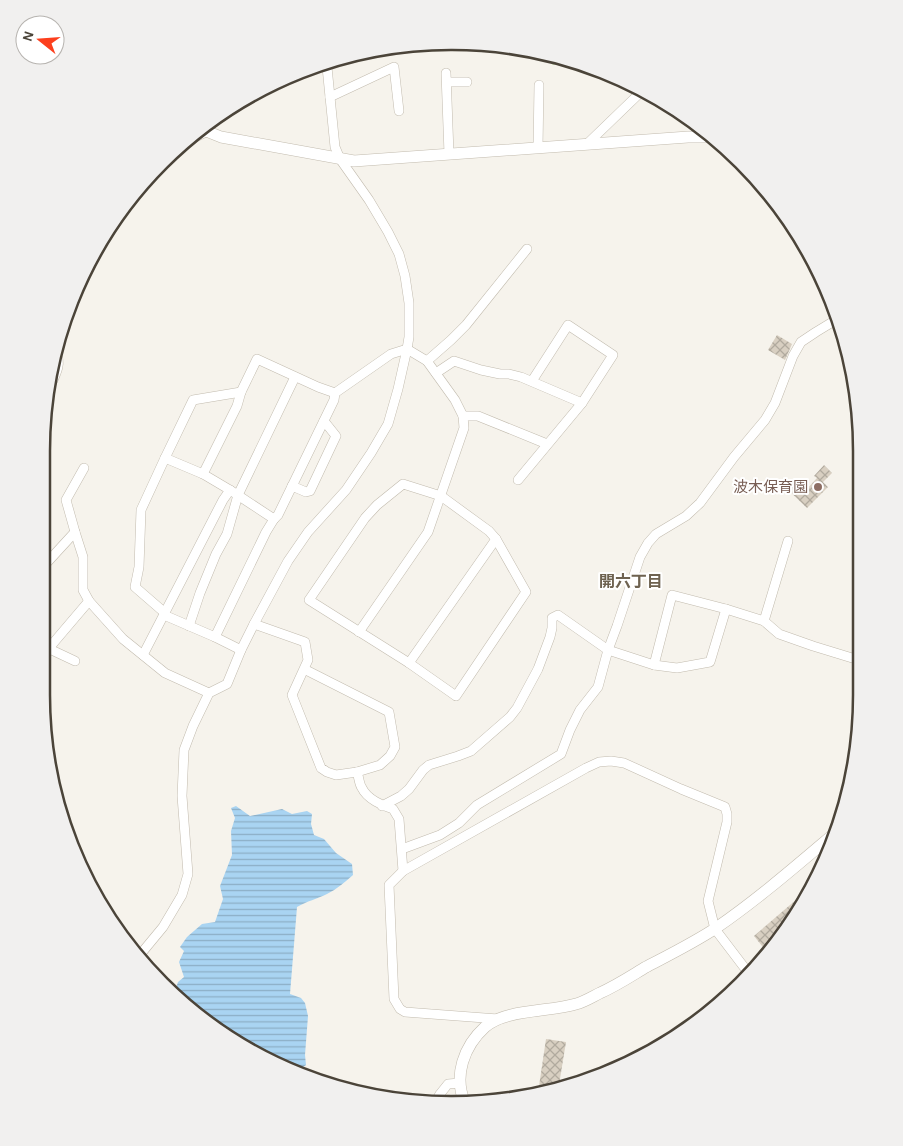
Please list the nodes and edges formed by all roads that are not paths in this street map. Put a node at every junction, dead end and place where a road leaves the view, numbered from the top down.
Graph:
1 (327, 70) edge
2 (467, 82) dead end
3 (539, 85) dead end
4 (637, 96) edge
5 (330, 97) junction
6 (399, 111) dead end
7 (209, 132) edge
8 (701, 138) edge
9 (588, 144) junction
10 (538, 148) junction
11 (449, 154) junction
12 (340, 159) junction
13 (527, 249) dead end
14 (832, 322) edge
15 (407, 348) junction
16 (427, 361) junction
17 (436, 373) junction
18 (295, 377) junction
19 (532, 381) junction
20 (241, 392) junction
21 (335, 393) junction
22 (582, 403) junction
23 (463, 416) junction
24 (324, 421) junction
25 (547, 444) junction
26 (165, 458) junction
27 (84, 468) dead end
28 (203, 474) junction
29 (518, 480) dead end
30 (292, 486) junction
31 (235, 493) junction
32 (441, 496) junction
33 (274, 519) junction
34 (75, 532) junction
35 (496, 540) junction
36 (788, 541) dead end
37 (50, 559) edge
38 (89, 601) junction
39 (726, 609) junction
40 (165, 614) junction
41 (764, 621) junction
42 (254, 624) junction
43 (189, 626) junction
44 (359, 632) junction
45 (215, 637) junction
46 (50, 641) edge
47 (50, 648) edge
48 (241, 650) junction
49 (608, 650) junction
50 (143, 655) junction
51 (853, 657) edge
52 (75, 661) dead end
53 (409, 663) junction
54 (654, 665) junction
55 (304, 670) junction
56 (209, 693) junction
57 (357, 772) junction
58 (382, 806) junction
59 (825, 842) edge
60 (402, 849) junction
61 (403, 871) junction
62 (715, 929) junction
63 (143, 951) edge
64 (745, 968) edge
65 (498, 1020) junction
66 (460, 1083) junction
67 (439, 1096) edge
68 (463, 1096) edge

1 - 5 street
2 - 11 street
3 - 10 street
4 - 9 street
5 - 6 street
5 - 12 street
7 - 12 street
8 - 9 street
9 - 10 street
10 - 11 street
11 - 12 street
12 - 15 street
13 - 16 street
14 - 49 street
15 - 16 street
15 - 21 street
15 - 42 street
16 - 17 street
17 - 19 street
17 - 23 street
18 - 20 street
18 - 21 street
18 - 31 street
19 - 22 street
19 - 22 street
20 - 26 street
20 - 28 street
21 - 24 street
22 - 25 street
23 - 25 street
23 - 32 street
24 - 30 street
24 - 30 street
25 - 29 street
26 - 28 street
26 - 40 street
27 - 34 street
28 - 31 street
30 - 33 street
31 - 33 street
31 - 40 street
31 - 43 street
32 - 35 street
32 - 44 street
32 - 44 street
33 - 45 street
34 - 37 street
34 - 38 street
35 - 53 street
35 - 53 street
36 - 41 street
38 - 46 street
38 - 50 street
39 - 41 street
39 - 54 street
39 - 54 street
40 - 43 street
40 - 50 street
41 - 51 street
42 - 48 street
42 - 55 street
43 - 45 street
44 - 53 street
45 - 48 street
47 - 52 street
48 - 56 street
49 - 54 street
49 - 58 street
49 - 60 street
50 - 56 street
55 - 57 street
55 - 57 street
56 - 63 street
57 - 58 street
58 - 60 street
59 - 62 street
60 - 61 street
61 - 62 street
61 - 65 street
62 - 64 street
62 - 65 street
65 - 66 street
66 - 67 street
66 - 68 street

